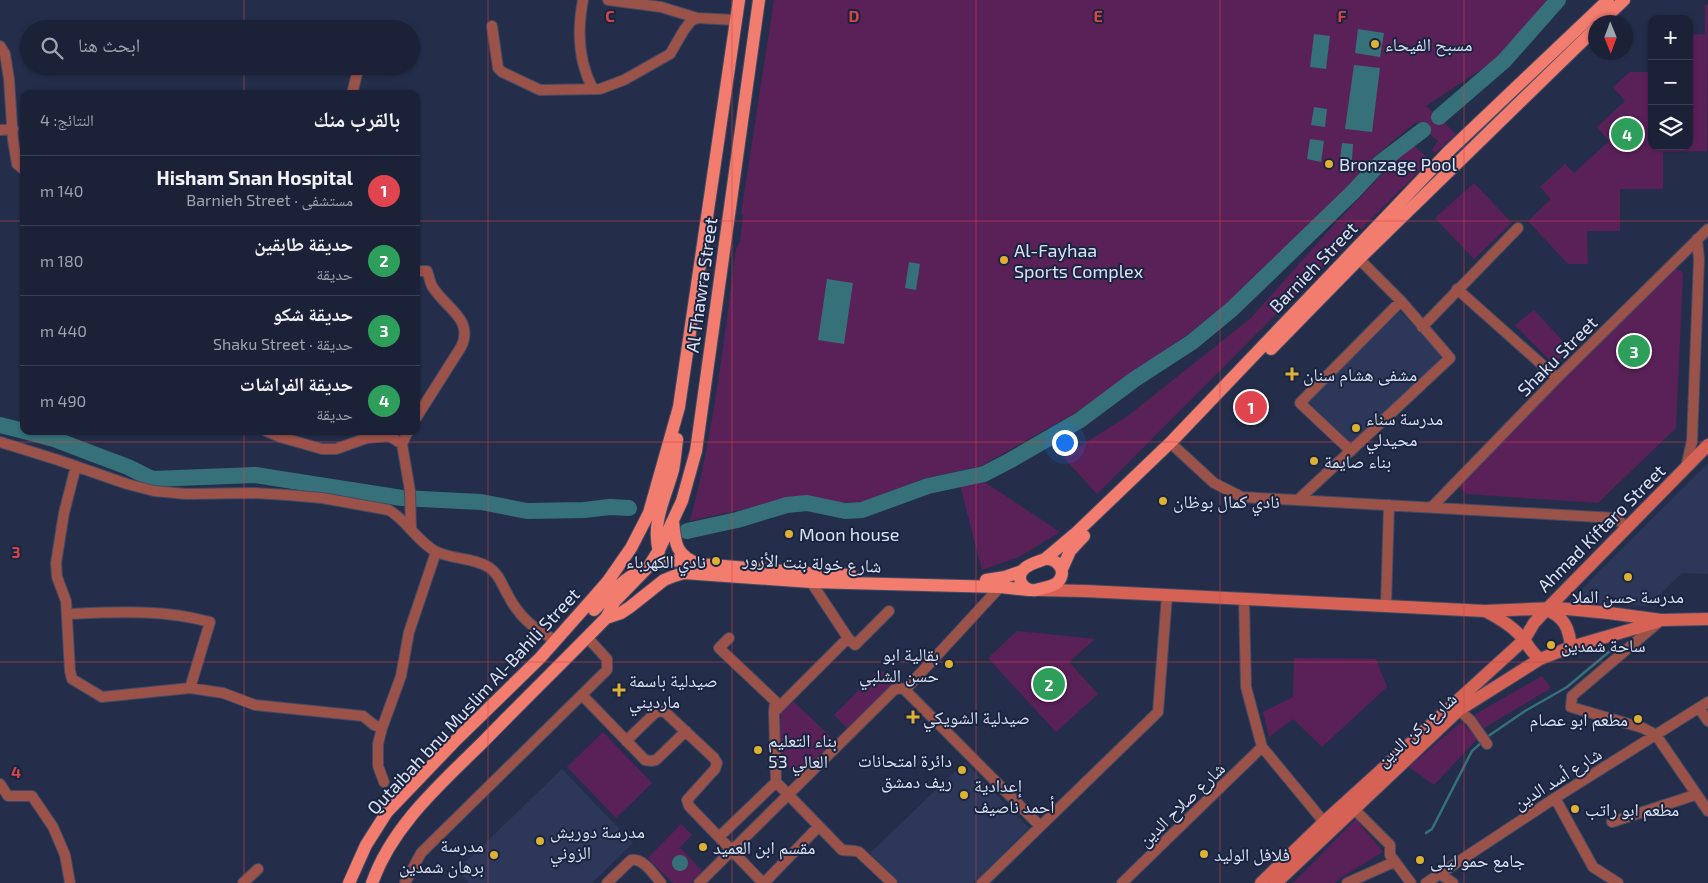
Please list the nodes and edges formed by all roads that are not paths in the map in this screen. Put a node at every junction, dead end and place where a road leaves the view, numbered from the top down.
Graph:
1 (583, 0) edge
2 (608, 0) edge
3 (739, 0) edge
4 (759, 0) edge
5 (1608, 0) edge
6 (1624, 0) edge
7 (1608, 15) edge
8 (697, 18) junction
9 (736, 20) junction
10 (492, 26) dead end
11 (1588, 36) edge
12 (0, 46) edge
13 (356, 75) edge
14 (594, 89) junction
15 (353, 90) edge
16 (13, 129) junction
17 (0, 130) edge
18 (20, 167) edge
19 (1518, 228) dead end
20 (1708, 229) edge
21 (1697, 239) junction
22 (1359, 259) junction
23 (420, 271) edge
24 (1457, 289) junction
25 (1401, 301) junction
26 (1422, 327) junction
27 (1557, 378) junction
28 (679, 407) junction
29 (420, 412) edge
30 (275, 435) edge
31 (406, 435) edge
32 (0, 442) edge
33 (402, 444) junction
34 (1708, 445) edge
35 (1176, 448) junction
36 (1351, 451) junction
37 (76, 466) junction
38 (1686, 467) junction
39 (1298, 500) junction
40 (1389, 506) junction
41 (1431, 508) junction
42 (673, 519) junction
43 (1626, 527) junction
44 (411, 529) junction
45 (631, 548) joint
46 (436, 552) junction
47 (662, 556) junction
48 (1044, 559) junction
49 (690, 560) junction
50 (648, 566) junction
51 (1022, 571) junction
52 (1062, 571) junction
53 (684, 573) junction
54 (811, 582) junction
55 (1000, 587) junction
56 (1031, 590) junction
57 (1085, 591) junction
58 (1167, 595) junction
59 (1244, 600) junction
60 (1386, 605) junction
61 (1546, 610) junction
62 (889, 611) dead end
63 (1486, 611) junction
64 (67, 614) junction
65 (606, 618) junction
66 (1708, 619) edge
67 (1661, 620) junction
68 (587, 637) junction
69 (729, 638) dead end
70 (848, 638) junction
71 (556, 640) junction
72 (1524, 640) junction
73 (1571, 647) junction
74 (1540, 658) junction
75 (518, 680) junction
76 (190, 688) junction
77 (905, 690) junction
78 (582, 695) junction
79 (1708, 702) edge
80 (1699, 708) junction
81 (1459, 710) junction
82 (774, 712) junction
83 (1708, 721) edge
84 (382, 728) junction
85 (686, 731) junction
86 (1656, 735) junction
87 (626, 741) junction
88 (1487, 744) dead end
89 (1262, 747) junction
90 (384, 782) dead end
91 (776, 782) junction
92 (0, 784) edge
93 (788, 795) junction
94 (1695, 795) junction
95 (1556, 798) junction
96 (1355, 810) junction
97 (1708, 811) edge
98 (1324, 822) junction
99 (1612, 822) dead end
100 (819, 826) junction
101 (1040, 826) junction
102 (719, 837) junction
103 (732, 850) junction
104 (1392, 858) junction
105 (258, 869) dead end
106 (1440, 874) junction
107 (70, 883) edge
108 (243, 883) edge
109 (350, 883) edge
110 (372, 883) edge
111 (405, 883) edge
112 (607, 883) edge
113 (661, 883) edge
114 (699, 883) edge
115 (764, 883) edge
116 (892, 883) edge
117 (982, 883) edge
118 (1122, 883) edge
119 (1261, 883) edge
120 (1276, 883) edge
121 (1347, 883) edge
122 (1411, 883) edge
123 (1426, 883) edge
124 (1453, 883) edge
125 (1618, 883) edge

1 - 14 street
2 - 8 street
3 - 9 main road, Al Thawra Street
4 - 42 main road, Al Thawra Street
5 - 48 main road, Barnieh Street
6 - 7 main road
8 - 9 street
8 - 14 street
9 - 28 main road, Al Thawra Street
10 - 14 street
11 - 22 main road, Barnieh Street
12 - 16 street
13 - 15 street
16 - 17 street
16 - 18 street
19 - 24 street
20 - 21 street, Shaku Street
21 - 27 street, Shaku Street
21 - 38 street
22 - 25 street
22 - 35 main road, Barnieh Street
23 - 29 street
24 - 26 street
24 - 27 street
25 - 26 street
25 - 36 street
26 - 36 street
27 - 41 street, Shaku Street
28 - 45 main road, Al Thawra Street
28 - 47 main road
30 - 33 street
31 - 33 street
32 - 37 street
33 - 44 street
34 - 38 main road, Ahmad Kiftaro Street
35 - 39 street
35 - 52 main road, Barnieh Street
36 - 39 street
37 - 44 street
37 - 64 street
38 - 43 main road, Ahmad Kiftaro Street
39 - 40 street
40 - 41 street
40 - 60 street
41 - 43 street
42 - 47 main road, Al Thawra Street
42 - 49 main road
43 - 61 main road, Ahmad Kiftaro Street
44 - 46 street
45 - 71 main road, Qutaibah bnu Muslim Al-Bahili Street
46 - 71 street
46 - 84 street
47 - 49 main road, شارع خولة بنت الأزور
47 - 50 main road, شارع خولة بنت الأزور
47 - 53 main road
48 - 51 main road
48 - 52 main road
49 - 51 main road, شارع خولة بنت الأزور
50 - 65 main road, Qutaibah bnu Muslim Al-Bahili Street
50 - 75 main road, شارع خولة بنت الأزور
51 - 56 main road
52 - 56 main road
52 - 57 main road
53 - 54 main road, شارع خولة بنت الأزور
53 - 65 main road, شارع خولة بنت الأزور
54 - 55 main road, شارع خولة بنت الأزور
54 - 70 street
55 - 56 main road, شارع خولة بنت الأزور
55 - 77 street
56 - 57 main road
57 - 58 main road
58 - 59 main road
58 - 101 street
59 - 60 main road
59 - 89 street
60 - 63 main road
61 - 63 main road
61 - 67 main road
61 - 72 main road, Ahmad Kiftaro Street
61 - 73 main road
62 - 70 street
63 - 72 main road
64 - 76 street
64 - 76 street
65 - 68 main road, Qutaibah bnu Muslim Al-Bahili Street
66 - 67 main road
67 - 73 main road, شارع ركن الدين
67 - 86 street
68 - 78 street
68 - 110 main road, Qutaibah bnu Muslim Al-Bahili Street
69 - 82 street
70 - 82 street
71 - 75 main road, Qutaibah bnu Muslim Al-Bahili Street
72 - 74 main road
72 - 98 main road, شارع ركن الدين
73 - 74 main road, شارع ركن الدين
74 - 81 main road, شارع ركن الدين
75 - 109 main road, Qutaibah bnu Muslim Al-Bahili Street
76 - 84 street
77 - 93 street
77 - 101 street
78 - 87 street
78 - 111 street
79 - 80 street, شارع أسد الدين
80 - 83 street
80 - 86 street, شارع أسد الدين
81 - 88 street
81 - 96 main road, شارع ركن الدين
82 - 91 street
84 - 90 street
85 - 87 street
85 - 87 street
85 - 102 street
86 - 94 street
86 - 95 street, شارع أسد الدين
89 - 98 street
89 - 118 street, شارع صلاح الدين
91 - 93 street
91 - 102 street
92 - 107 street
93 - 100 street
93 - 103 street
94 - 97 street
94 - 99 street
95 - 106 street, شارع أسد الدين
95 - 125 street
96 - 104 street
96 - 120 main road, شارع ركن الدين
98 - 119 main road, شارع ركن الدين
100 - 115 street
100 - 116 street
101 - 117 street
102 - 103 street
103 - 114 street
103 - 115 street
104 - 121 street
104 - 122 street
105 - 108 street
106 - 123 street, شارع أسد الدين
106 - 124 street
112 - 113 street

